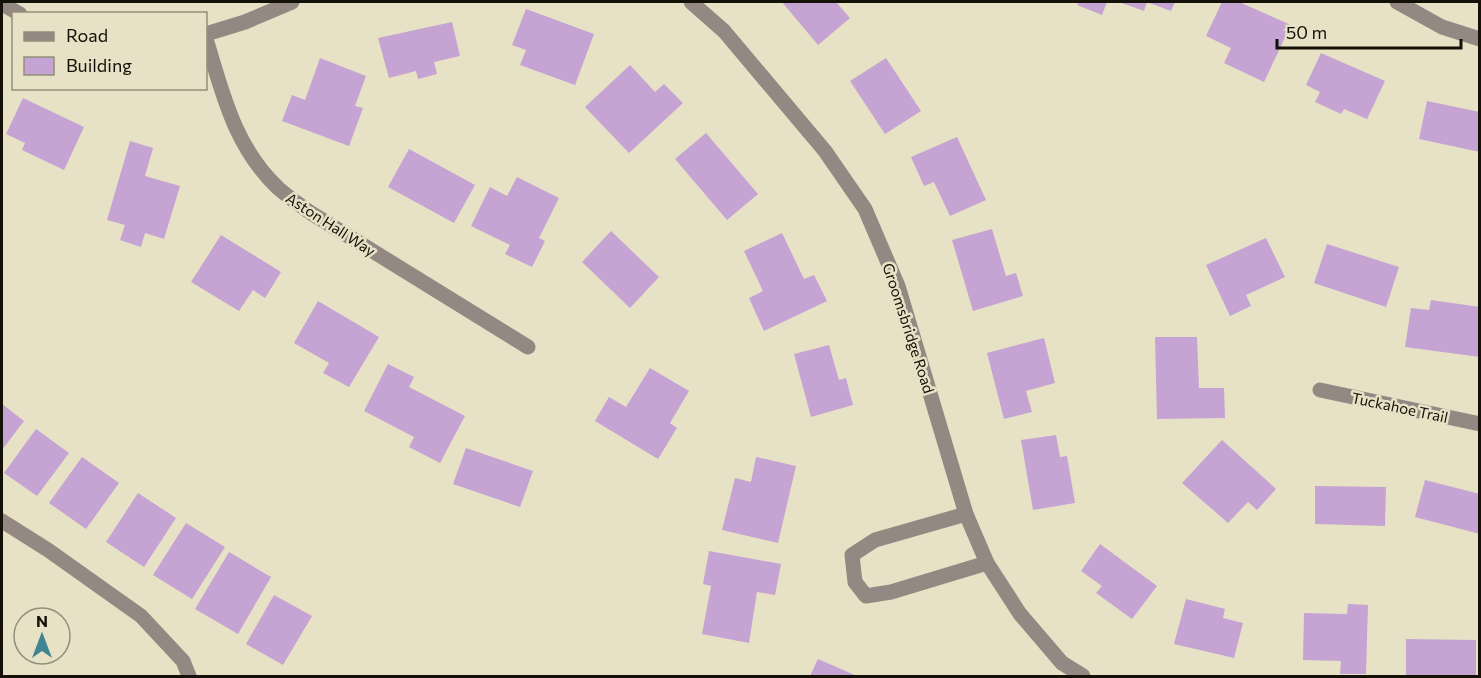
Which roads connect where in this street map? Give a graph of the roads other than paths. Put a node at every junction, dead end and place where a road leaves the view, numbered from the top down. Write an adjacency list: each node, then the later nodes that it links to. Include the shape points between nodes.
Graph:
1 (292, 2): 6 (street)
2 (691, 2): 12 (street, Groomsbridge Road, via 724,31 818,143 865,209 898,286)
3 (1397, 2): 7 (street, via 1442,27)
4 (2, 4): 5 (street)
5 (16, 12)
6 (207, 34)
7 (1479, 39)
8 (207, 42): 9 (street, Aston Hall Way, via 233,126 255,162 278,188 311,213)
9 (528, 347)
10 (1320, 390): 11 (street, Tuckahoe Trail)
11 (1479, 424)
12 (966, 514): 14 (street, Groomsbridge Road); 14 (street, via 875,540 852,555 855,582 866,596)
13 (2, 520): 15 (street, via 141,616 183,660)
14 (987, 563): 16 (street, Groomsbridge Road, via 1020,614 1062,663)
15 (189, 676)
16 (1083, 676)

